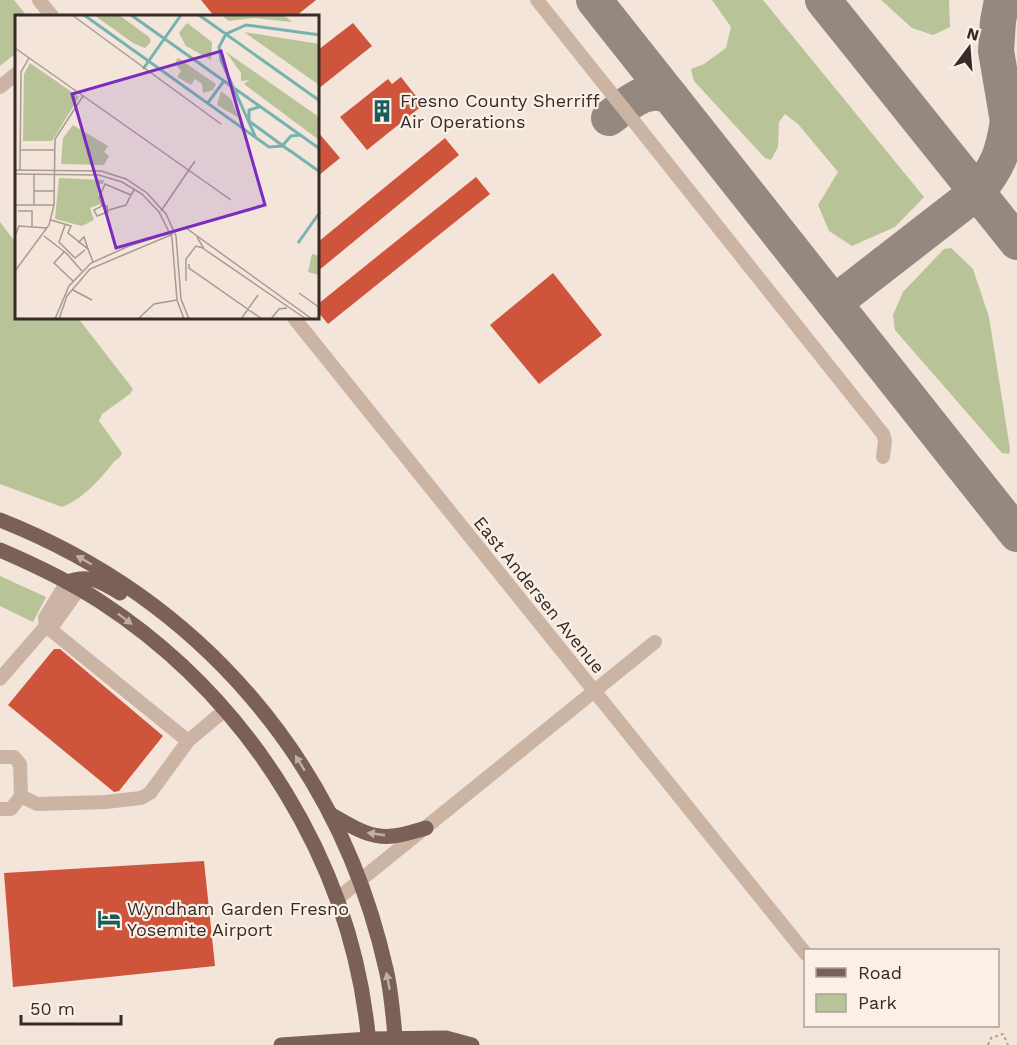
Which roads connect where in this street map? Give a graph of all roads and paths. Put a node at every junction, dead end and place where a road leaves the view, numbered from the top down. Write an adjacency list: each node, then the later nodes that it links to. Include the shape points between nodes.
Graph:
1 (39, 0): 3 (street)
2 (537, 0): 7 (street, via 883,434)
3 (51, 15)
4 (15, 75): 5 (street)
5 (0, 87)
6 (296, 320): 15 (street, East Andersen Avenue)
7 (883, 457)
8 (0, 520): 13 (main road, one-way to 8, via 162,611 114,578 61,547)
9 (0, 550): 10 (main road)
10 (73, 586): 11 (street, via 45,618); 13 (main road, via 78,578 93,579); 16 (main road, one-way to 16, via 158,644)
11 (46, 627): 14 (street); 17 (street)
12 (655, 642): 15 (street)
13 (201, 645): 21 (main road, one-way to 13, via 279,732 243,687)
14 (0, 679)
15 (594, 692): 22 (street, East Andersen Avenue); 25 (street)
16 (225, 710): 17 (street); 24 (main road, via 294,806)
17 (188, 741): 19 (street, via 150,793 141,798 37,804)
18 (0, 757): 19 (street, via 14,757 20,764)
19 (21, 796): 20 (street, via 11,809)
20 (0, 809)
21 (330, 814): 22 (main road, one-way to 21, via 394,836 371,835); 23 (main road)
22 (426, 828): 23 (street, East Andersen Avenue)
23 (359, 881): 24 (street, East Andersen Avenue); 27 (main road, one-way to 23, via 386,969)
24 (337, 899): 26 (main road, via 359,977)
25 (804, 952)
26 (369, 1042): 27 (main road); 28 (main road)
27 (396, 1042): 29 (main road, via 446,1038)
28 (281, 1045)
29 (472, 1045)
30 (988, 1045): 31 (path, via 991,1038 1003,1034)
31 (1008, 1045)

